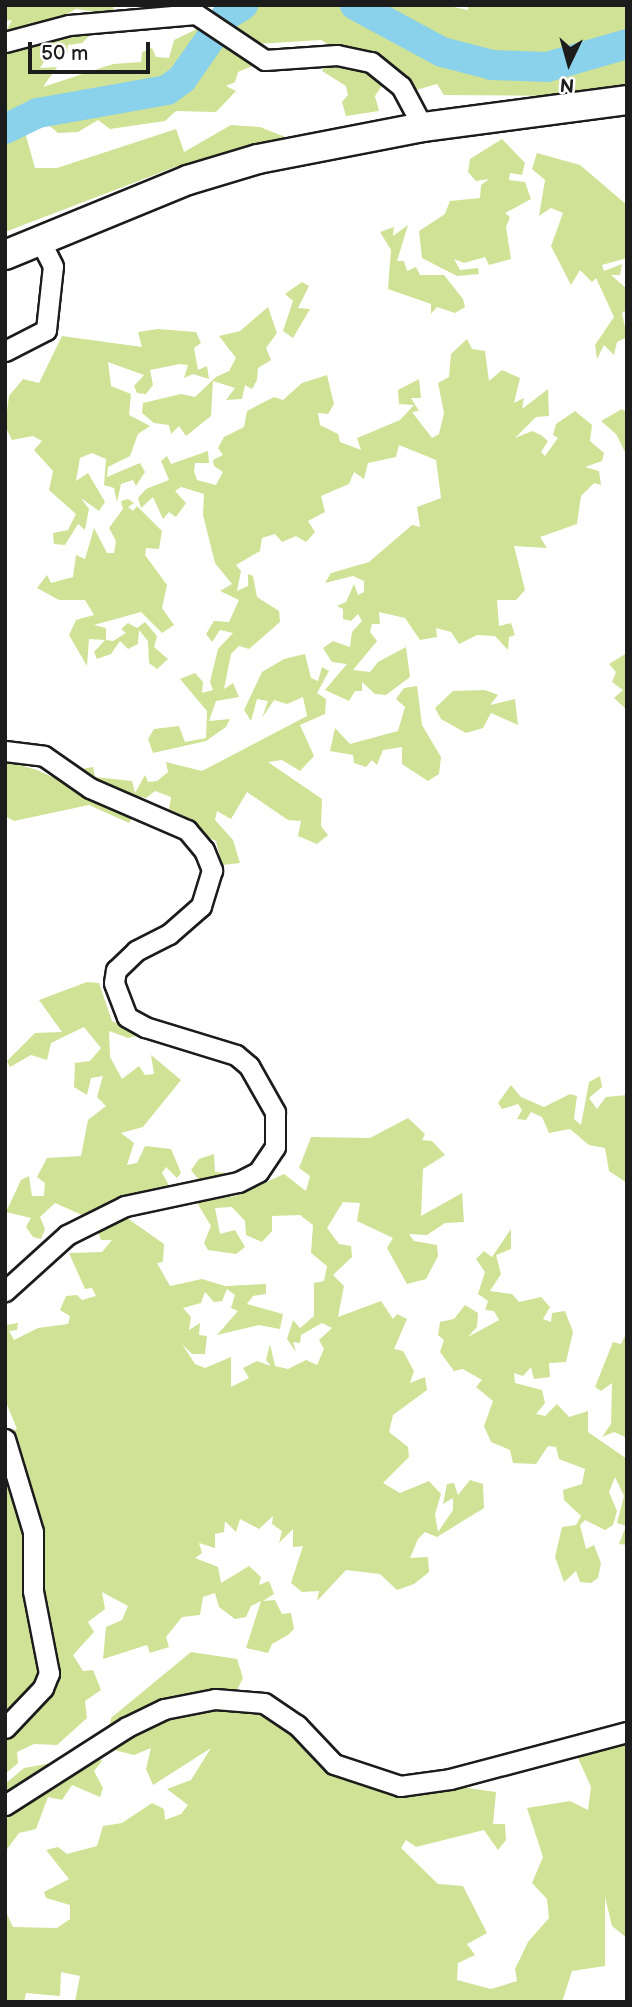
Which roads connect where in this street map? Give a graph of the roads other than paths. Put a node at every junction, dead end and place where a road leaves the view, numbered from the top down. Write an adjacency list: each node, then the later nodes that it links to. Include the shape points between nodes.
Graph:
1 (198, 10): 2 (street, via 69,25); 4 (street, via 236,44 265,60 337,55 371,62 401,86)
2 (5, 43)
3 (627, 100): 4 (main road)
4 (423, 127): 5 (main road, via 258,159 188,180)
5 (40, 240): 6 (main road); 7 (street, via 53,266 46,330)
6 (5, 255)
7 (5, 351)
8 (5, 751): 9 (street, via 44,756 90,788 187,830 204,850 212,870 201,906 169,934 136,951 116,970 114,983 127,1017 145,1027 236,1055 249,1066 275,1112 275,1147 258,1172 238,1182 125,1206 67,1235)
9 (5, 1291)
10 (5, 1439): 11 (street, via 33,1532 33,1591 49,1673 43,1688)
11 (5, 1728)
12 (627, 1732): 13 (street, via 450,1779 400,1786 334,1764 297,1725 264,1703 215,1699 164,1710 127,1727)
13 (5, 1805)

